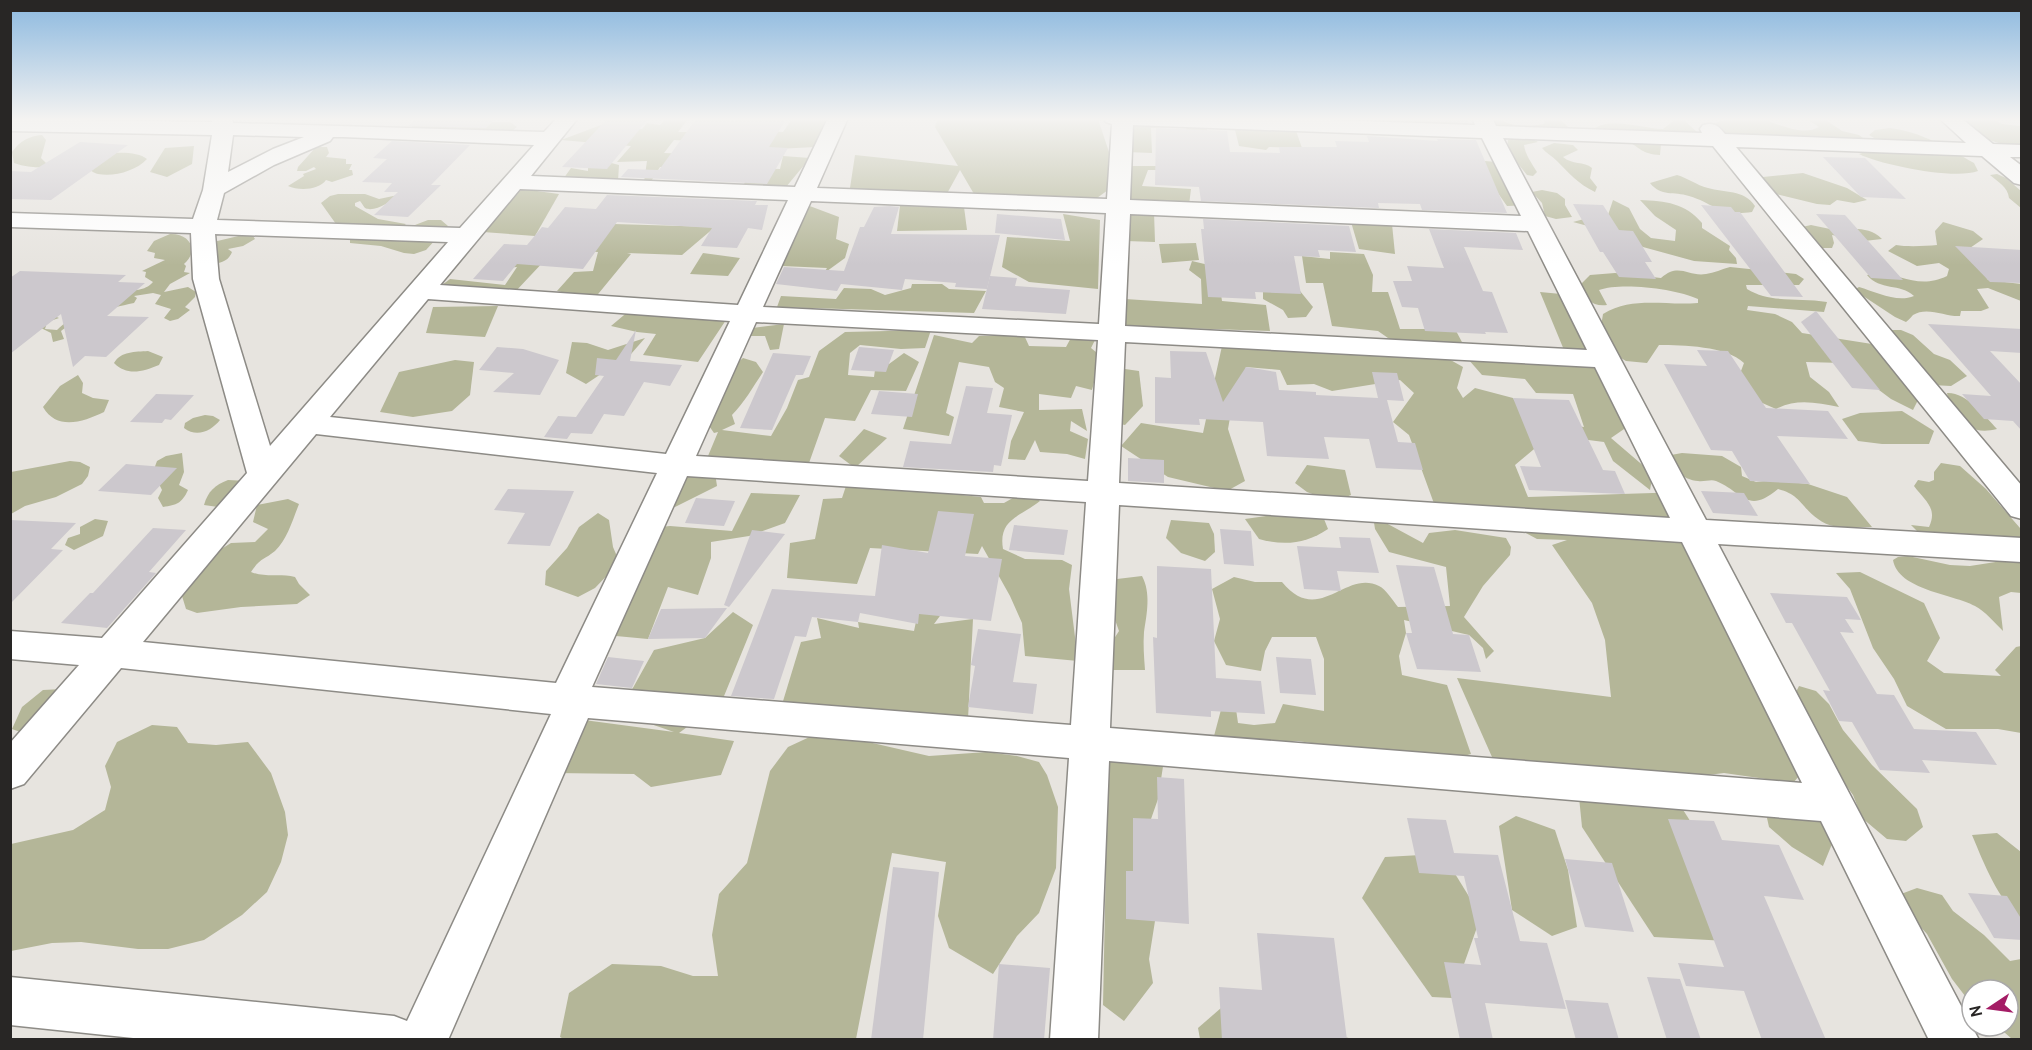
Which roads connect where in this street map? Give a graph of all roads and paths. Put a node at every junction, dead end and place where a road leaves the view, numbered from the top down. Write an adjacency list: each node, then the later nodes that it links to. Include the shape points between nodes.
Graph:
1 (217, 167): 12 (street)
2 (250, 167): 12 (street)
3 (506, 167): 18 (street)
4 (526, 167): 11 (street)
5 (815, 167): 13 (street)
6 (1120, 167): 14 (street)
7 (1507, 167): 16 (street)
8 (1741, 167): 27 (street)
9 (2009, 167): 10 (street)
10 (2022, 178)
11 (514, 182): 13 (street); 18 (street)
12 (214, 190): 17 (street)
13 (803, 194): 14 (street); 20 (street)
14 (1118, 206): 16 (street); 21 (street)
15 (12, 221): 17 (street)
16 (1536, 224): 22 (street)
17 (202, 226): 18 (street); 25 (street, via 206,279)
18 (455, 236): 19 (street)
19 (422, 291): 20 (street); 23 (street)
20 (747, 314): 21 (street); 24 (street)
21 (1111, 333): 22 (street); 26 (street)
22 (1606, 359): 28 (street)
23 (307, 424): 24 (street); 25 (street)
24 (676, 465): 26 (street); 32 (street)
25 (263, 475): 31 (street)
26 (1102, 493): 28 (street); 33 (street)
27 (2022, 508)
28 (1693, 531): 29 (street); 35 (street)
29 (2022, 550)
30 (10, 645): 31 (street)
31 (110, 653): 32 (street); 34 (street)
32 (572, 700): 33 (street); 38 (street)
33 (1089, 743): 35 (street); 39 (street)
34 (10, 772)
35 (1833, 804): 40 (street)
36 (10, 1001): 37 (street)
37 (394, 1040)
38 (423, 1040)
39 (1074, 1040)
40 (1955, 1040)

